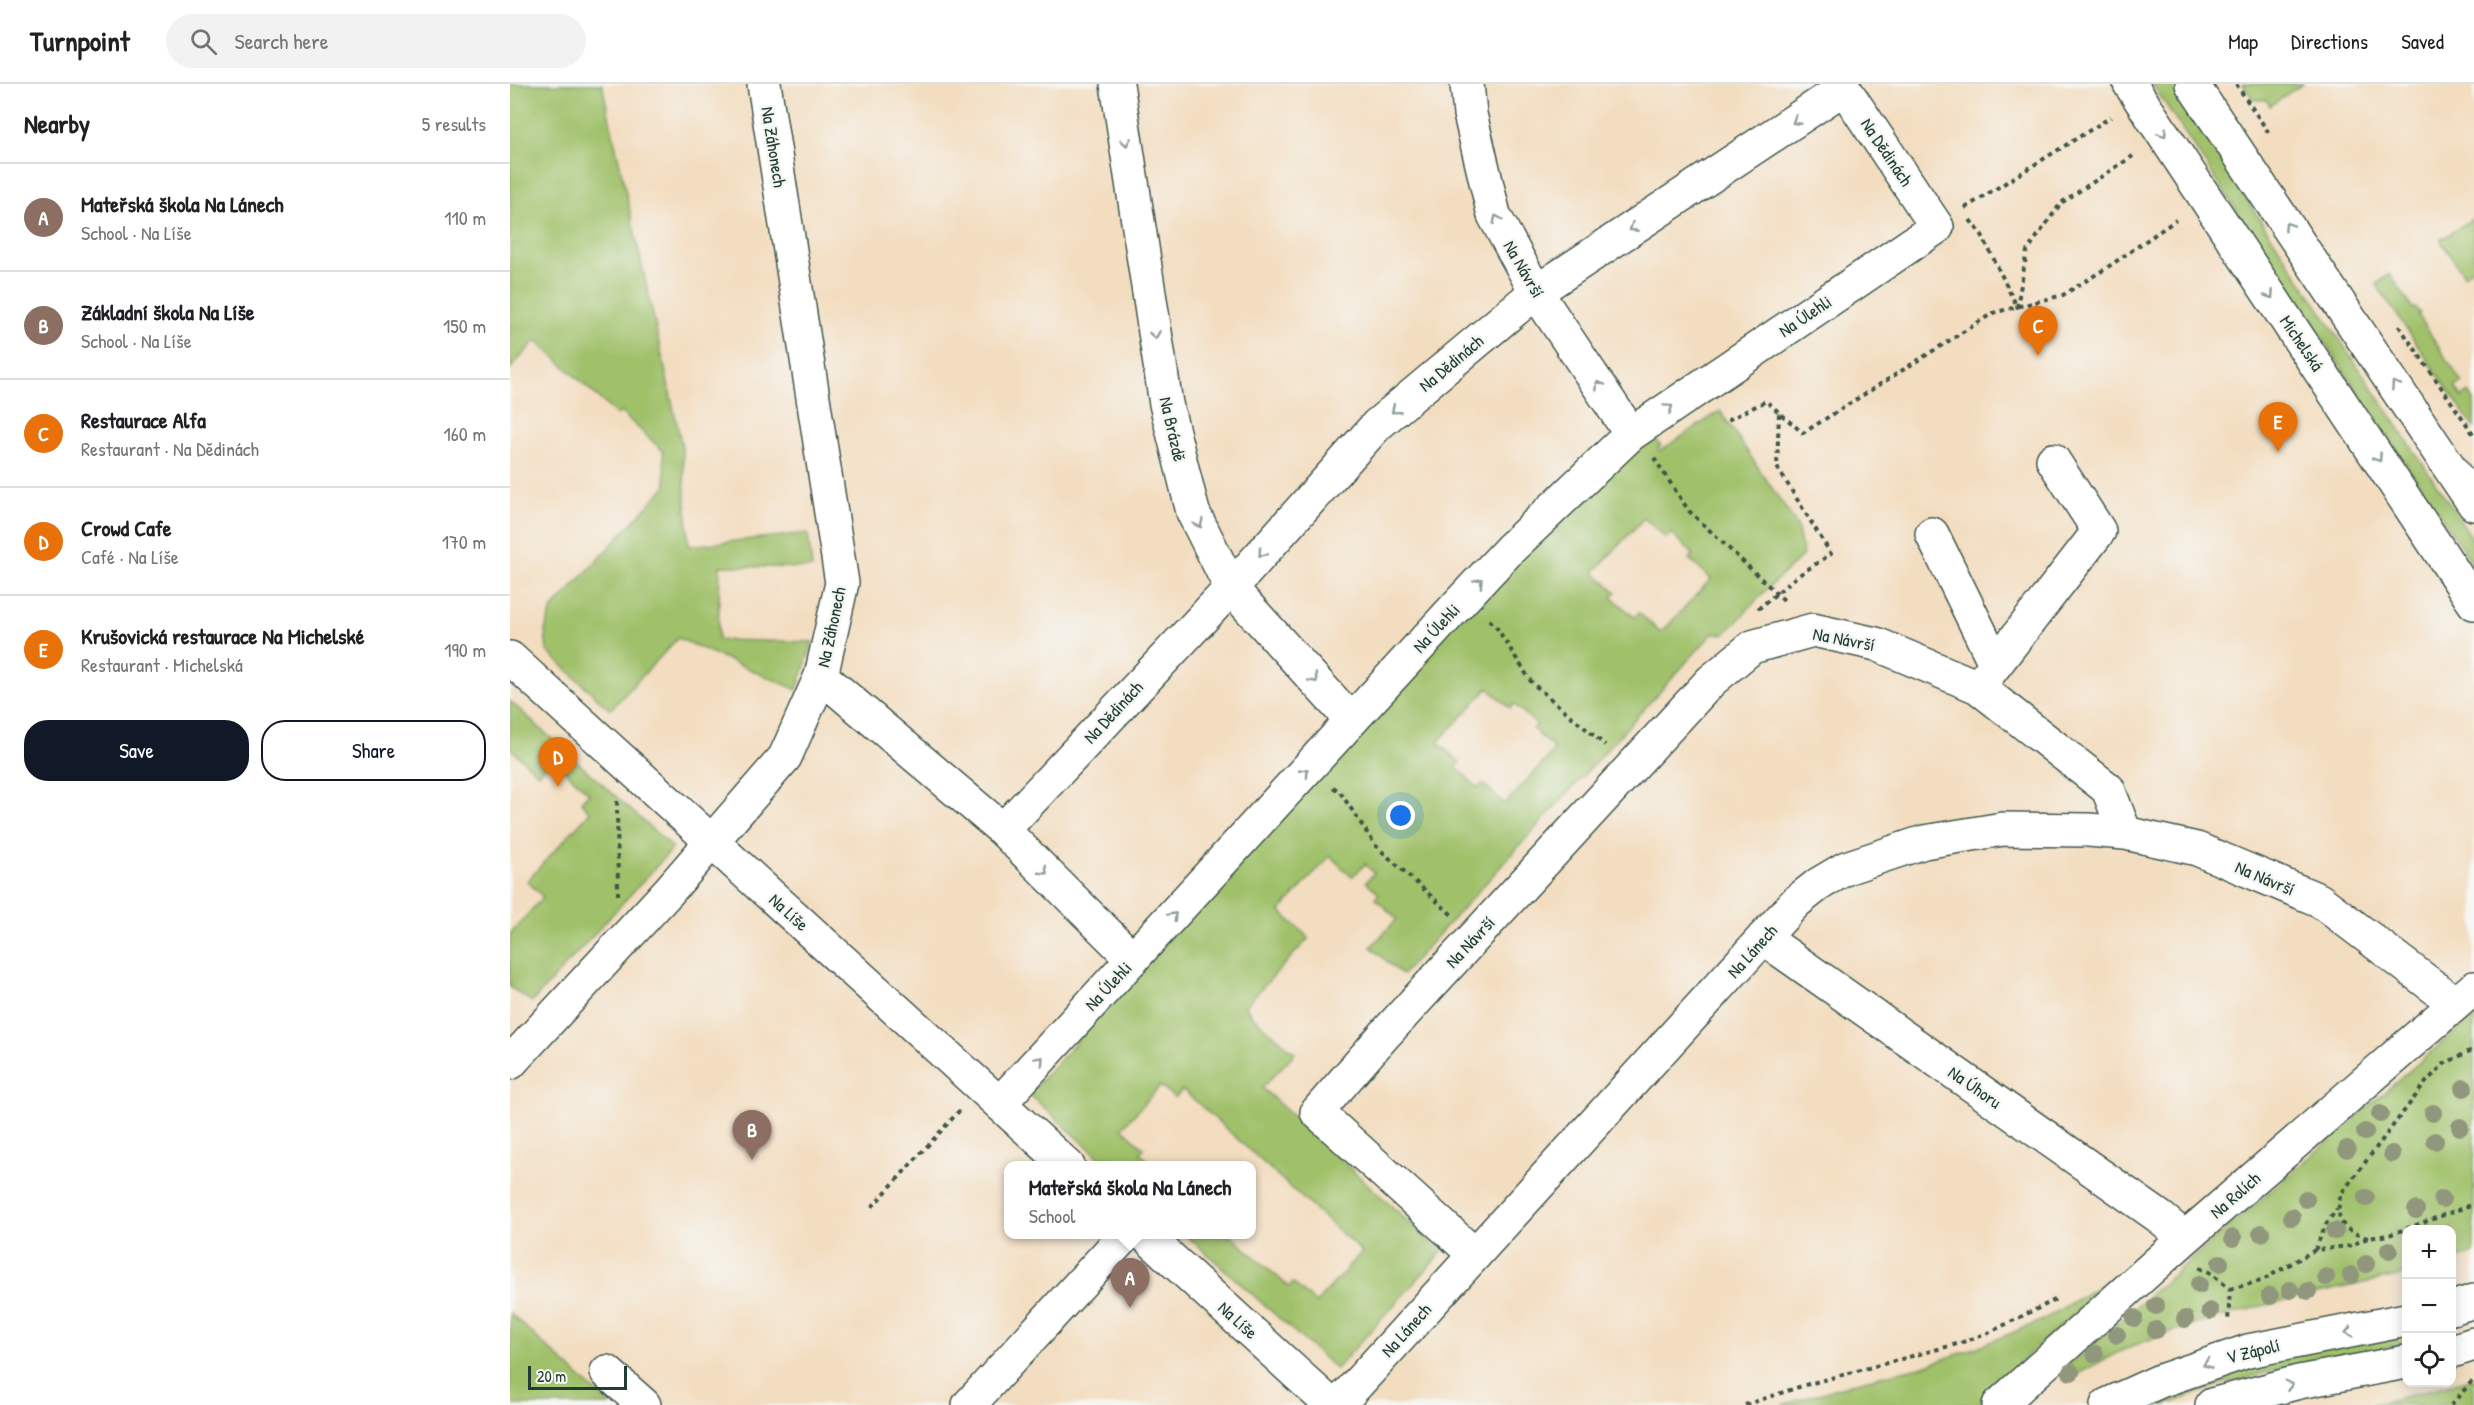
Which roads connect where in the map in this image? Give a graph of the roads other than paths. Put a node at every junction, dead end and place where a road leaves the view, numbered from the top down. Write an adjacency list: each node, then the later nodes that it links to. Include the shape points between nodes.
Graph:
1 (764, 84): 16 (street, Na Záhonech, via 842,583)
2 (1117, 84): 12 (street, Na Brázdě, one-way to 12, via 1166,404 1193,512)
3 (1467, 84): 7 (street, Na Návrší, one-way to 3, via 1494,215 1470,114)
4 (2130, 84): 13 (street, Michelská, one-way to 13)
5 (2192, 84): 10 (street, one-way to 5)
6 (1937, 226): 7 (street, Na Dědinách, one-way to 7, via 1844,88); 8 (street, Na Úlehli, one-way to 6)
7 (1536, 292): 8 (street, Na Návrší, one-way to 7); 12 (street, Na Dědinách, one-way to 12, via 1377,425)
8 (1632, 434): 17 (street, Na Úlehli, one-way to 8, via 1510,549)
9 (2052, 460): 15 (street, via 2099,531)
10 (2472, 495)
11 (1932, 534): 15 (street)
12 (1230, 588): 17 (street, Na Brázdě, one-way to 17); 18 (street, Na Dědinách)
13 (2474, 603)
14 (510, 658): 20 (street, Na Líše)
15 (1987, 675): 19 (street, Na Návrší, via 2108,789); 30 (street, Na Návrší, via 1813,630 1752,646 1710,681 1386,1033 1317,1112)
16 (821, 676): 18 (street); 20 (street, Na Záhonech, via 785,757)
17 (1351, 720): 22 (street, Na Úlehli, one-way to 17)
18 (1003, 830): 22 (street, one-way to 22)
19 (2125, 833): 21 (street, Na Lánech, via 2003,829 1924,842 1846,868 1819,884); 23 (street, Na Návrší, via 2197,849 2319,900)
20 (712, 841): 24 (street, Na Záhonech); 25 (street, Na Líše)
21 (1763, 938): 29 (street, Na Úhoru, via 2151,1211); 30 (street, Na Lánech)
22 (1133, 959): 25 (street, Na Úlehli, one-way to 22)
23 (2464, 995): 29 (street, Na Rolích)
24 (510, 1062)
25 (1000, 1103): 26 (street, Na Líše)
26 (1063, 1161)
27 (1121, 1239): 39 (street)
28 (1149, 1239): 40 (street, Na Líše)
29 (2177, 1245): 42 (street, Na Rolích)
30 (1475, 1255): 41 (street, Na Lánech)
31 (2474, 1301): 32 (street)
32 (2456, 1306)
33 (2402, 1321): 43 (street, V Zápolí, one-way to 43, via 2248,1351)
34 (2474, 1344): 35 (street)
35 (2456, 1349)
36 (2402, 1363): 44 (street, one-way to 36, via 2299,1382)
37 (607, 1372): 38 (street)
38 (644, 1405)
39 (969, 1405)
40 (1331, 1405)
41 (1338, 1405)
42 (1999, 1405)
43 (2107, 1405)
44 (2212, 1405)

